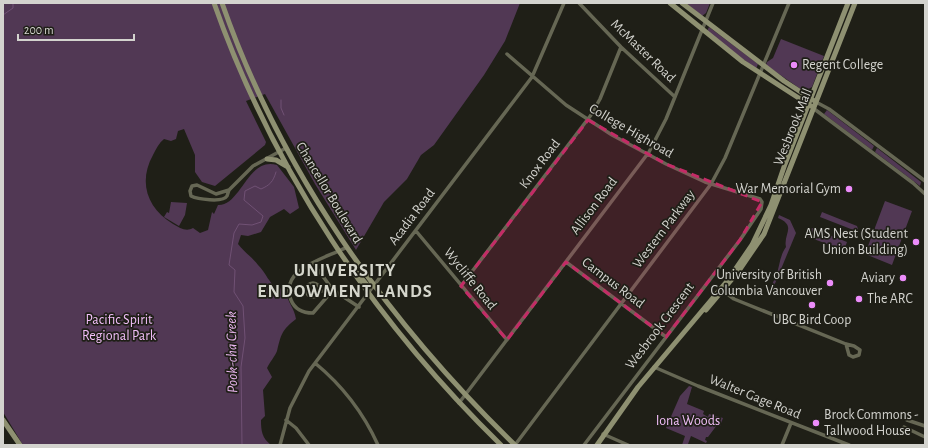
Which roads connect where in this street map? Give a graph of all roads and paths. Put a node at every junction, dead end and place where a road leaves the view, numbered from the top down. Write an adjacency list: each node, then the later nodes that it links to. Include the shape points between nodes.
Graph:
1 (214, 3): 23 (main road, Chancellor Boulevard, via 241,72)
2 (222, 3): 22 (main road, Chancellor Boulevard, via 254,82)
3 (564, 3): 17 (street, Acadia Road)
4 (579, 3): 13 (street, McMaster Road)
5 (670, 3): 12 (main road)
6 (682, 3): 11 (main road)
7 (713, 3): 11 (street, Allison Road)
8 (789, 3): 15 (street, Western Parkway)
9 (848, 3): 19 (main road, Wesbrook Mall)
10 (855, 3): 19 (main road, Wesbrook Mall)
11 (705, 22): 12 (street, Allison Road); 15 (main road)
12 (702, 30): 16 (main road); 18 (street, Allison Road)
13 (621, 48): 18 (street, McMaster Road); 21 (street, Knox Road, via 600,99)
14 (507, 54): 17 (street, College Highroad)
15 (763, 65): 16 (street, Western Parkway); 19 (main road)
16 (760, 73): 20 (main road); 28 (street, Western Parkway, via 725,158)
17 (532, 77): 21 (street, College Highroad); 34 (street, Acadia Road)
18 (674, 97): 24 (street, Allison Road)
19 (813, 100): 20 (main road, Wesbrook Mall); 27 (street)
20 (811, 106): 31 (street, via 913,182); 43 (main road, Wesbrook Mall, via 764,234 751,255)
21 (588, 120): 24 (street, College Highroad); 41 (street, Knox Road)
22 (286, 148): 23 (street); 35 (main road, Chancellor Boulevard)
23 (280, 152): 25 (street); 26 (main road, Chancellor Boulevard)
24 (648, 155): 28 (street, College Highroad); 37 (street, Allison Road)
25 (267, 159): 26 (main road, via 276,160); 29 (street, via 253,166)
26 (288, 168): 36 (main road, Chancellor Boulevard)
27 (925, 181)
28 (711, 184): 32 (street, College Highroad); 46 (street, Western Parkway)
29 (229, 190): 30 (street); 33 (street, via 224,199)
30 (216, 194): 33 (street); 33 (street, via 197,185 192,186 190,191 191,196 196,199)
31 (925, 194)
32 (760, 199): 48 (street, Wesbrook Crescent, via 762,206 753,221)
33 (216, 200)
34 (416, 231): 40 (street, Acadia Road); 41 (street, Wycliffe Road)
35 (347, 248): 36 (street); 40 (main road, Chancellor Boulevard)
36 (340, 252): 38 (street); 39 (main road, Chancellor Boulevard)
37 (566, 262): 46 (street, Campus Road); 49 (street, Allison Road)
38 (313, 263): 42 (street); 42 (street, via 294,276 289,284 292,302 305,313 313,313)
39 (347, 263): 40 (main road, via 367,284); 45 (main road, Chancellor Boulevard)
40 (374, 286): 45 (street, Acadia Road); 53 (main road, Chancellor Boulevard, via 432,360)
41 (461, 286): 49 (street, Wycliffe Road)
42 (333, 290): 44 (street); 47 (street)
43 (722, 290): 50 (street, via 734,299); 52 (main road, Wesbrook Mall)
44 (319, 291)
45 (368, 294): 47 (street, Acadia Road); 54 (main road, Chancellor Boulevard)
46 (622, 304): 48 (street, Campus Road); 68 (street, Western Parkway)
47 (359, 307): 51 (street, Acadia Road)
48 (666, 337): 69 (street, Wesbrook Crescent)
49 (507, 340): 53 (street, Allison Road)
50 (846, 344)
51 (315, 363): 56 (street, Acadia Road, via 300,388); 66 (street, via 330,375 363,415)
52 (654, 367): 58 (street, Walter Gage Road); 61 (main road, Wesbrook Mall)
53 (465, 396): 54 (street, Allison Road); 68 (main road, Chancellor Boulevard)
54 (459, 403): 67 (main road, Chancellor Boulevard)
55 (3, 420): 63 (main road)
56 (286, 420): 64 (street, Acadia Road); 65 (street)
57 (907, 420): 59 (street)
58 (790, 423): 72 (street); 73 (street, Walter Gage Road)
59 (925, 426)
60 (904, 427): 62 (street)
61 (603, 434): 70 (main road, Wesbrook Mall); 71 (street)
62 (925, 437)
63 (20, 445)
64 (280, 445)
65 (309, 445)
66 (378, 445)
67 (501, 445)
68 (515, 445)
69 (584, 445)
70 (597, 445)
71 (628, 445)
72 (782, 445)
73 (849, 445)

